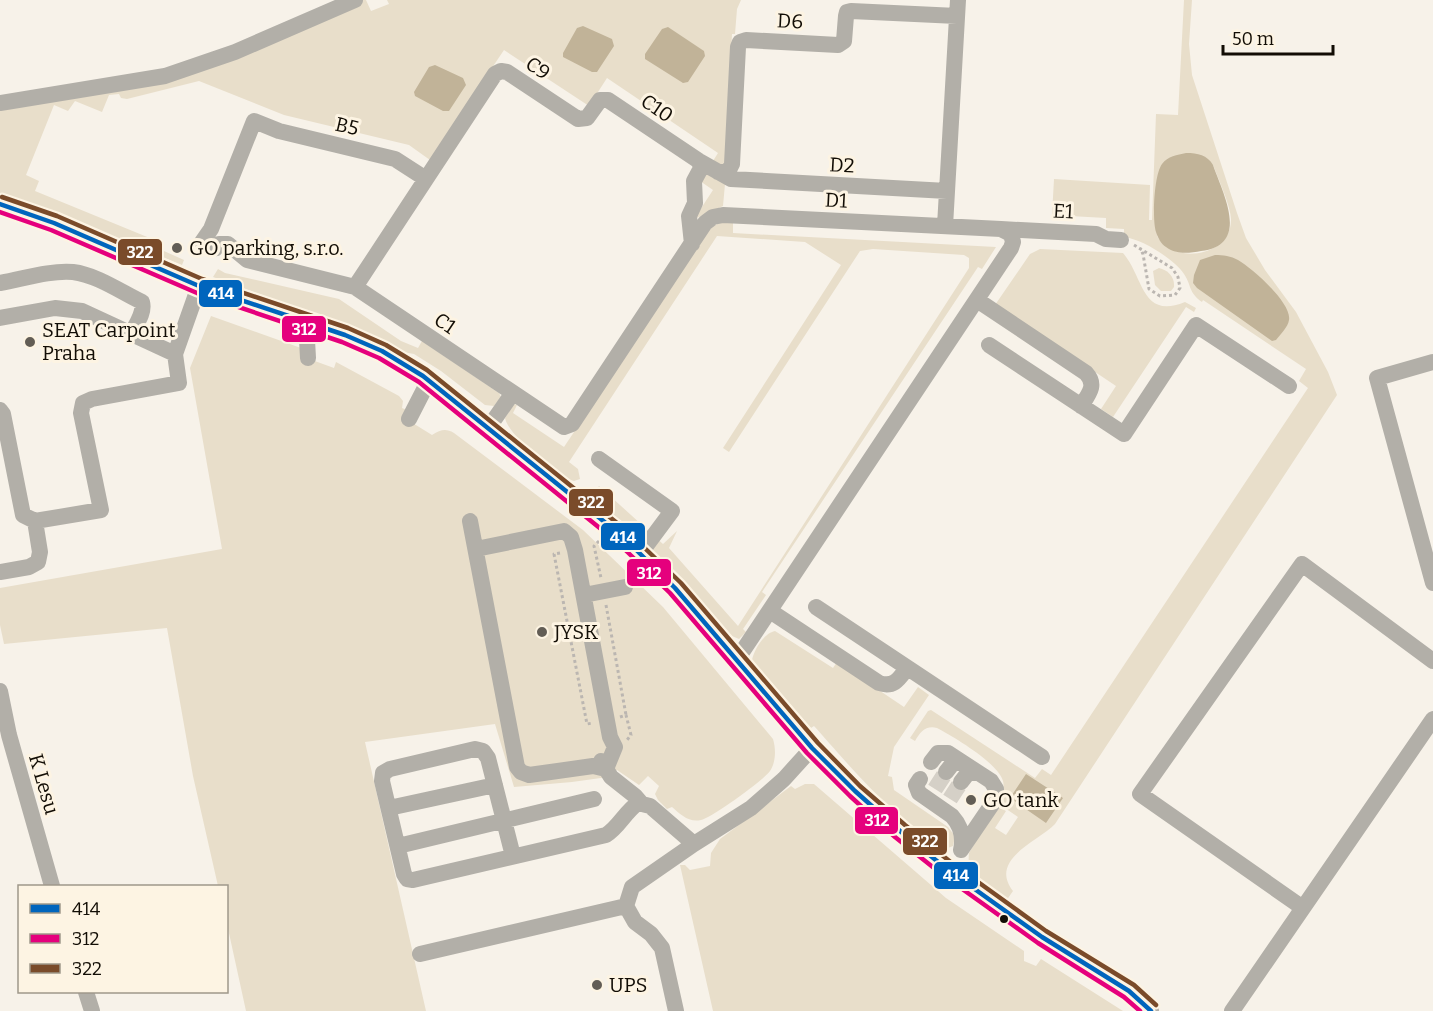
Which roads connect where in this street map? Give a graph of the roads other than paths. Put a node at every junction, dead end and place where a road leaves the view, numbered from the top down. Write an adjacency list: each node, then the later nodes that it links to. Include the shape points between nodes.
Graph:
1 (355, 0): 3 (street, via 173,74)
2 (957, 8): 6 (street, D6, via 847,12 844,41 838,45 740,42 732,164 728,172); 9 (street)
3 (0, 104)
4 (578, 119): 5 (street, C10, via 587,118 600,100 608,100); 7 (street, C9, via 504,72 495,74)
5 (699, 160): 6 (street, C10); 16 (street, via 701,168 694,181 695,203 689,216)
6 (718, 172): 8 (street, C10)
7 (426, 179): 19 (street, C9); 19 (street, B5, via 395,159 279,131 254,121 211,228 209,245 228,244 247,260)
8 (734, 180): 9 (street, D2)
9 (947, 191): 13 (street)
10 (0, 204): 12 (street)
11 (0, 213): 12 (street)
12 (20, 213): 18 (street, via 54,223)
13 (945, 226): 14 (street, E1); 16 (street, D1, via 723,215 705,223)
14 (1005, 231): 15 (street, E1, via 1096,234); 20 (street, via 1012,237 1013,245)
15 (1121, 240)
16 (692, 244): 30 (street, C1, via 570,426 560,426)
17 (0, 283): 23 (street, via 61,272 88,276 141,302 142,313)
18 (199, 286): 22 (street); 25 (street)
19 (355, 287): 30 (street, C1)
20 (977, 300): 31 (street, via 1086,373 1092,388); 45 (street)
21 (0, 318): 23 (street, via 68,308)
22 (306, 322): 26 (street); 28 (street, via 382,351)
23 (131, 334): 25 (street)
24 (988, 345): 31 (street)
25 (174, 354): 36 (street, via 179,383 83,404 81,413 101,510)
26 (308, 358)
27 (1433, 362): 41 (street, via 1377,378)
28 (429, 380): 33 (street); 34 (street)
29 (1289, 386): 31 (street, via 1196,325 1124,434)
30 (512, 394): 34 (street)
31 (1081, 406)
32 (0, 410): 36 (street, via 22,515)
33 (409, 418)
34 (489, 427): 39 (street)
35 (599, 459): 39 (street, via 672,511)
36 (35, 521): 40 (street, via 38,562)
37 (470, 521): 38 (street)
38 (476, 549): 43 (street, via 564,531 571,537); 55 (street, via 518,767 529,775 593,766)
39 (640, 554): 46 (street, via 675,588)
40 (0, 572)
41 (1433, 583)
42 (625, 587): 43 (street)
43 (584, 596): 55 (street, via 615,747)
44 (816, 607): 48 (street)
45 (770, 610): 46 (street); 48 (street, via 879,683 894,684)
46 (736, 661): 51 (street)
47 (1433, 661): 72 (street, via 1302,564 1140,794)
48 (907, 668): 52 (street)
49 (0, 691): 70 (street, K Lesu)
50 (1433, 719): 72 (street)
51 (812, 748): 65 (street, via 751,808); 69 (street, via 855,791)
52 (1042, 757)
53 (931, 762): 54 (street, via 942,752)
54 (963, 763): 56 (street, via 952,763); 57 (street)
55 (606, 769): 62 (street)
56 (946, 772)
57 (978, 773): 59 (street, via 968,773); 67 (street, via 996,789 995,800)
58 (920, 779): 67 (street, via 917,789 942,801 956,821 963,835)
59 (961, 782)
60 (495, 785): 63 (street); 63 (street, via 488,758 475,749 383,773); 64 (street)
61 (594, 800): 64 (street)
62 (641, 803): 65 (street, via 650,806); 68 (street, via 633,806 615,830 606,835)
63 (389, 808): 66 (street)
64 (503, 821): 66 (street); 68 (street)
65 (694, 844): 71 (street, via 632,887)
66 (398, 846): 68 (street, via 404,874 413,880)
67 (961, 850): 69 (street)
68 (513, 856)
69 (948, 870): 77 (street, via 1042,937 1129,991)
70 (52, 885)
71 (626, 906): 73 (street); 76 (street, via 635,922 662,948)
72 (1303, 908): 78 (street)
73 (420, 954)
74 (86, 993): 75 (street)
75 (92, 1011)
76 (676, 1011)
77 (1151, 1011)
78 (1232, 1011)

